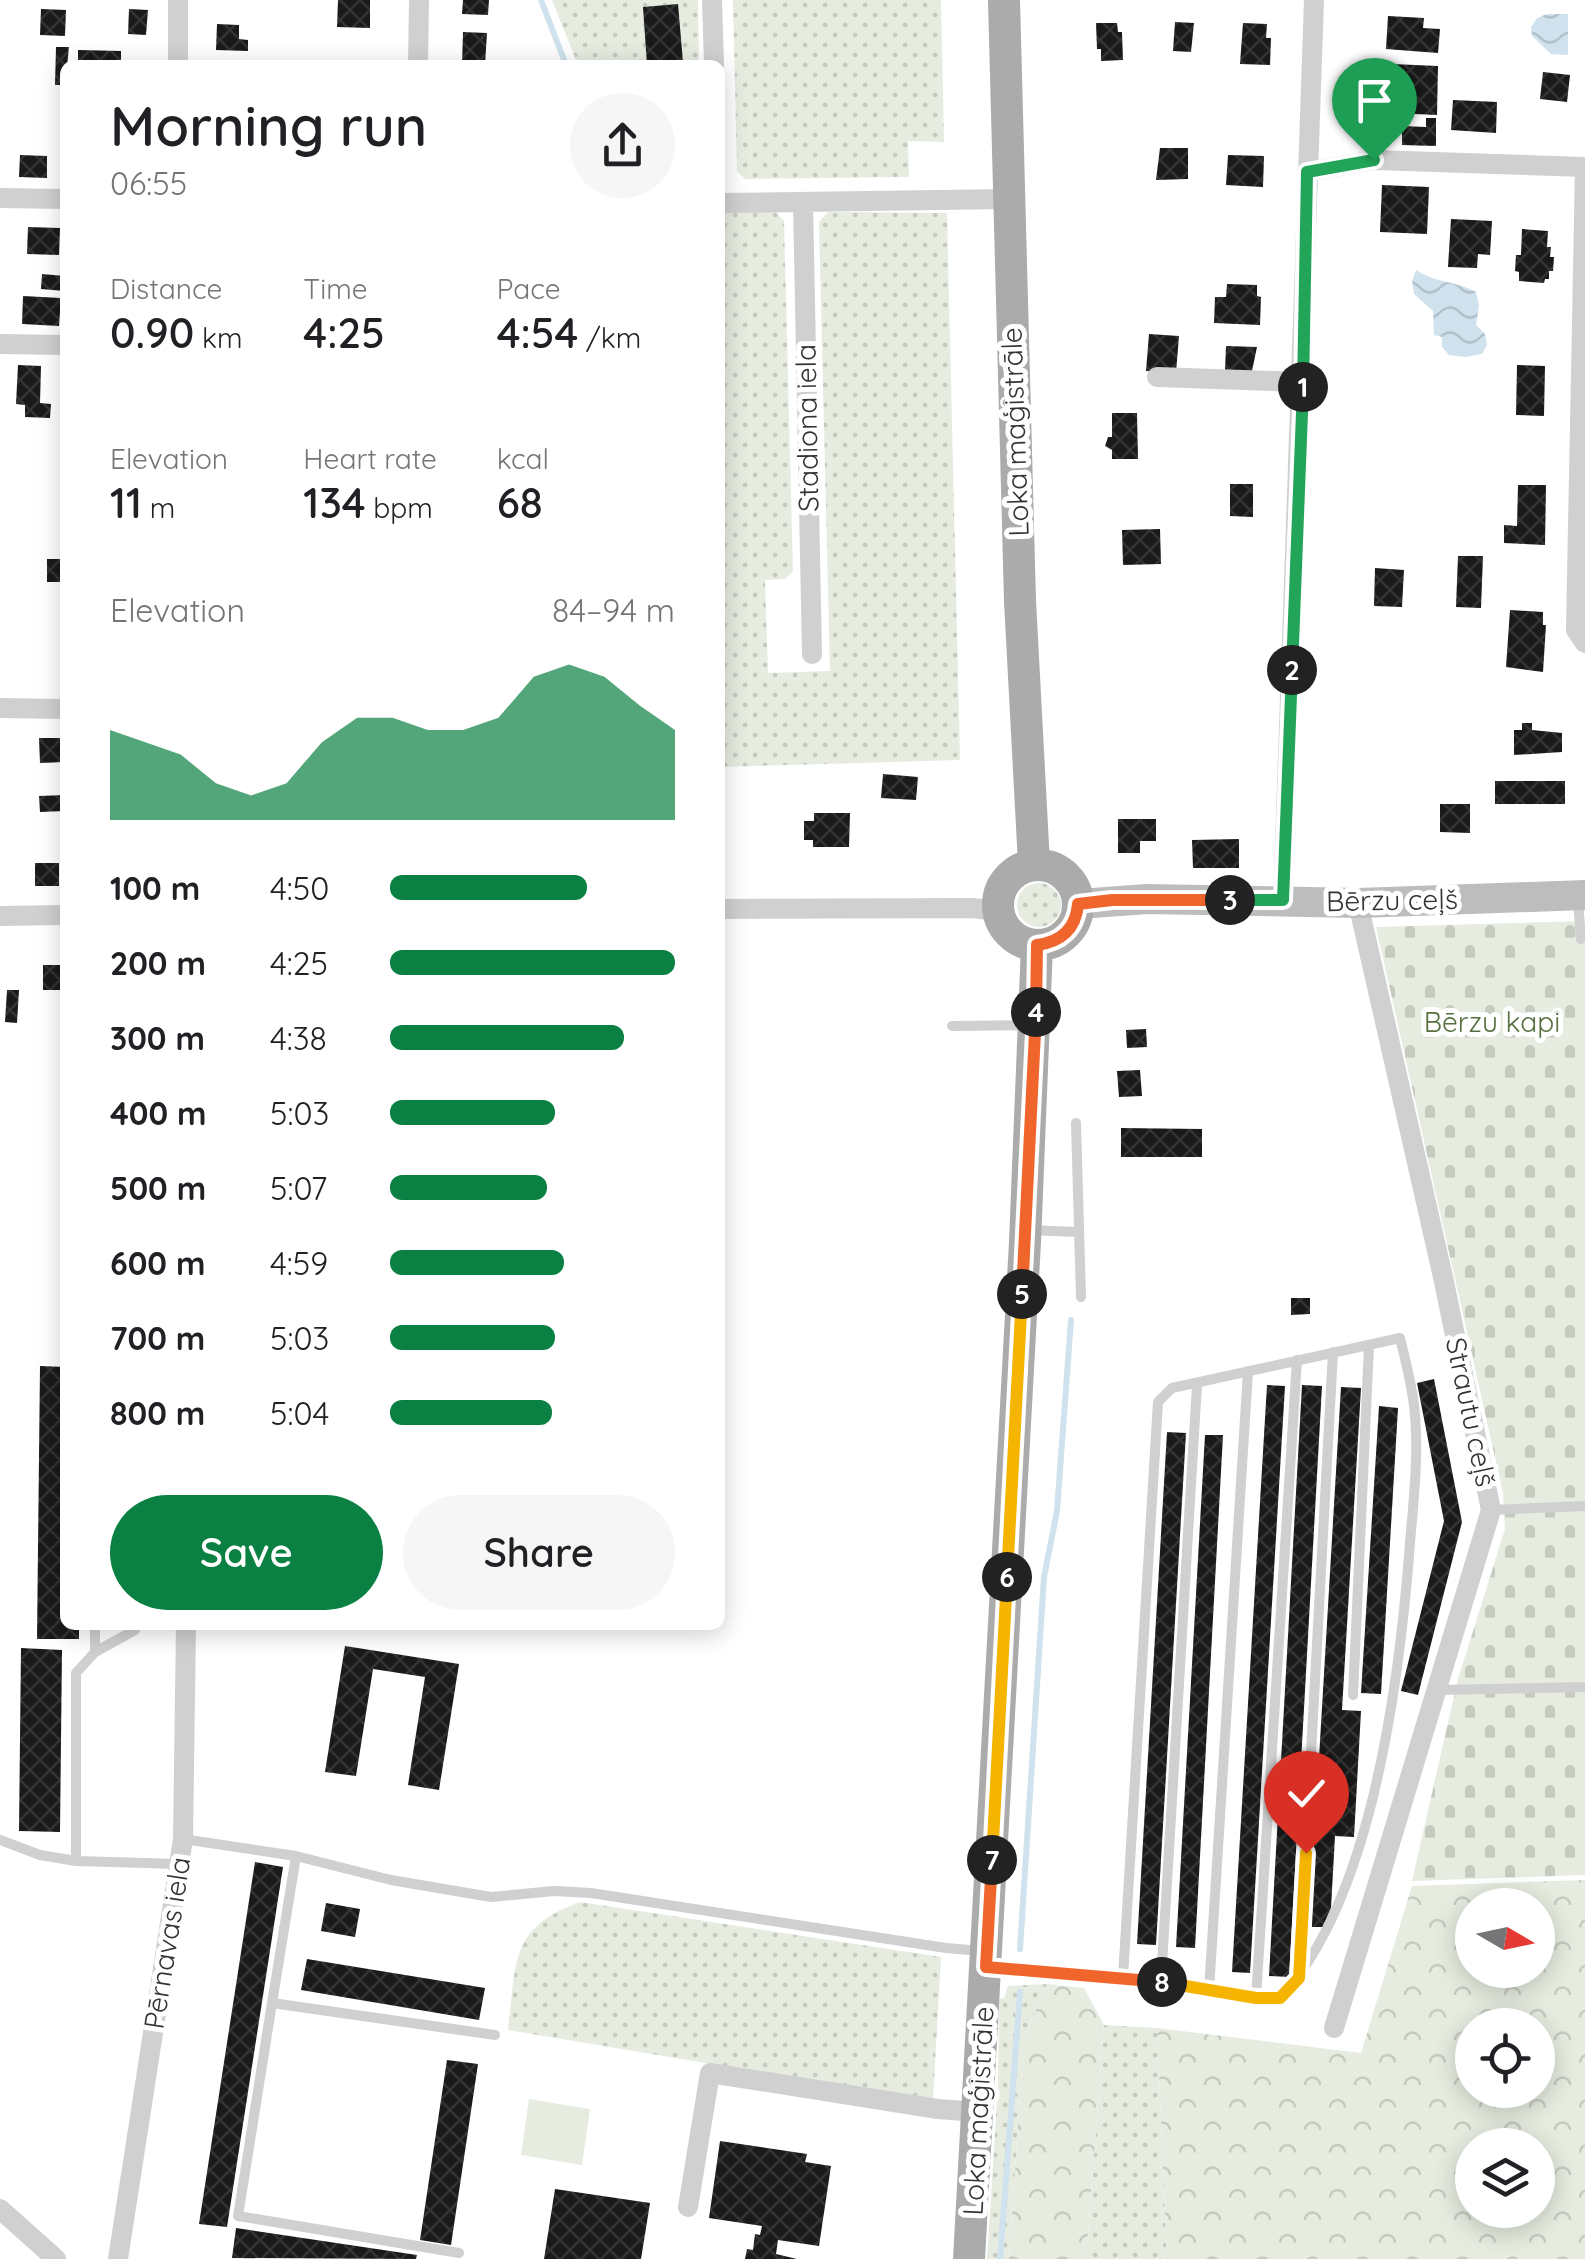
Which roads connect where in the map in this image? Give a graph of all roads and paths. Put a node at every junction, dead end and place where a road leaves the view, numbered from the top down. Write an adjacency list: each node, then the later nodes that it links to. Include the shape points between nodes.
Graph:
1 (178, 0): 6 (street)
2 (418, 0): 7 (street)
3 (712, 0): 8 (street)
4 (1004, 0): 13 (main road, Loka maģistrāle)
5 (1314, 0): 10 (street)
6 (178, 60)
7 (418, 60)
8 (714, 60)
9 (1585, 168): 10 (street, via 1374,160); 20 (street, via 1576,630)
10 (1307, 172): 19 (street)
11 (0, 198): 12 (street)
12 (60, 199)
13 (1009, 199): 14 (street); 24 (main road, Loka maģistrāle)
14 (803, 202): 15 (street); 21 (street, Stadiona iela)
15 (725, 203)
16 (0, 344): 17 (street)
17 (60, 345)
18 (1157, 377): 19 (street)
19 (1303, 382): 26 (street)
20 (1585, 643)
21 (812, 654)
22 (0, 708): 23 (street)
23 (60, 710)
24 (1034, 864): 28 (main road, via 1070,879); 30 (main road, via 1010,875)
25 (1581, 895): 27 (street, Bērzu ceļš); 33 (lane)
26 (1283, 900): 27 (street, Bērzu ceļš); 28 (street, Bērzu ceļš)
27 (1358, 903): 47 (street, Strautu ceļš)
28 (1078, 904): 34 (main road, via 1077,918 1062,938)
29 (725, 909): 30 (street)
30 (985, 909): 34 (main road, via 1012,936)
31 (60, 915): 32 (street)
32 (0, 916)
33 (1582, 938)
34 (1037, 945): 35 (main road, Loka maģistrāle)
35 (1035, 1025): 36 (lane); 38 (main road, Loka maģistrāle)
36 (952, 1026)
37 (1076, 1123): 39 (lane)
38 (1025, 1230): 39 (lane); 60 (main road, Loka maģistrāle)
39 (1078, 1232): 40 (lane)
40 (1080, 1297)
41 (1370, 1346): 42 (lane); 54 (lane); 62 (lane, via 1400,1338 1414,1400 1402,1642 1365,1833)
42 (1333, 1352): 43 (lane); 62 (lane)
43 (1297, 1360): 44 (lane); 65 (lane)
44 (1248, 1371): 45 (lane); 64 (lane)
45 (1197, 1384): 61 (lane, via 1172,1388 1158,1402); 63 (lane)
46 (1585, 1506): 47 (lane)
47 (1491, 1510): 53 (street, Strautu ceļš)
48 (95, 1630): 51 (lane)
49 (135, 1630): 51 (lane)
50 (186, 1630): 55 (street, Pērnavas iela)
51 (95, 1652): 58 (lane, via 76,1673)
52 (1585, 1687): 53 (lane)
53 (1436, 1690): 67 (street, Strautu ceļš)
54 (1353, 1695)
55 (183, 1839): 57 (lane); 59 (street, Pērnavas iela)
56 (0, 1840): 58 (lane)
57 (296, 1856): 60 (lane, via 491,1897 591,1893); 66 (lane)
58 (76, 1861): 59 (lane)
59 (180, 1864): 74 (street, Pērnavas iela)
60 (986, 1959): 61 (lane); 69 (main road, Loka maģistrāle)
61 (1123, 1977): 63 (lane)
62 (1299, 1978): 65 (lane, via 1280,1998)
63 (1161, 1982): 64 (lane)
64 (1210, 1992): 65 (lane)
65 (1256, 1998)
66 (272, 2004): 68 (lane); 72 (lane, via 238,2216)
67 (1334, 2028)
68 (495, 2036)
69 (978, 2112): 70 (street, via 710,2074); 75 (main road, Loka maģistrāle)
70 (688, 2207)
71 (0, 2209): 73 (street)
72 (459, 2252)
73 (56, 2259)
74 (118, 2259)
75 (969, 2259)

